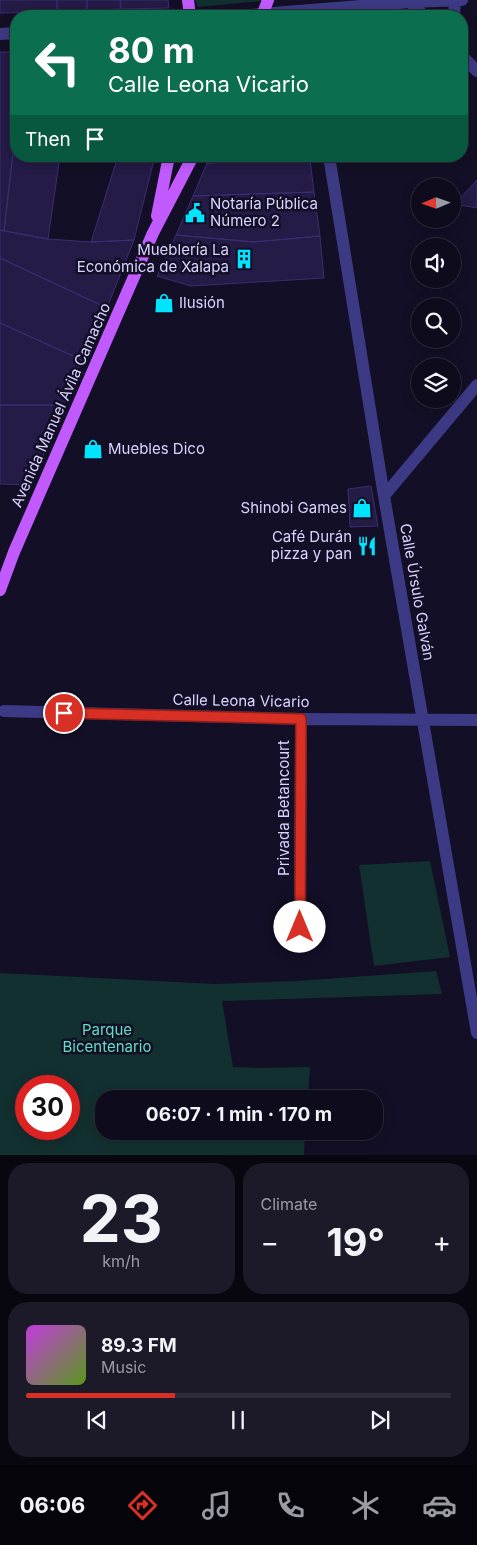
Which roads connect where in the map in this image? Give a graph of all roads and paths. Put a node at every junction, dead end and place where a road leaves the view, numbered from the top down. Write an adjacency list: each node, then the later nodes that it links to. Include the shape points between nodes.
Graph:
1 (458, 0): 2 (street)
2 (410, 2): 3 (street); 4 (street)
3 (340, 10)
4 (418, 10)
5 (468, 62): 6 (street)
6 (477, 71)
7 (168, 162): 10 (main road, Avenida Manuel Ávila Camacho)
8 (190, 162): 10 (main road, Avenida Manuel Ávila Camacho)
9 (330, 162): 12 (street, Calle Úrsulo Galván)
10 (153, 234): 13 (main road, Avenida Manuel Ávila Camacho)
11 (477, 385): 12 (street)
12 (384, 496): 16 (street, Calle Úrsulo Galván)
13 (0, 590)
14 (4, 711): 15 (street, Calle Leona Vicario)
15 (301, 719): 16 (street, Calle Leona Vicario); 18 (street, Privada Betancourt)
16 (422, 719): 17 (street, Calle Leona Vicario); 19 (street, Calle Úrsulo Galván)
17 (477, 720)
18 (300, 927)
19 (473, 976): 20 (street, Calle Úrsulo Galván)
20 (477, 1033)

